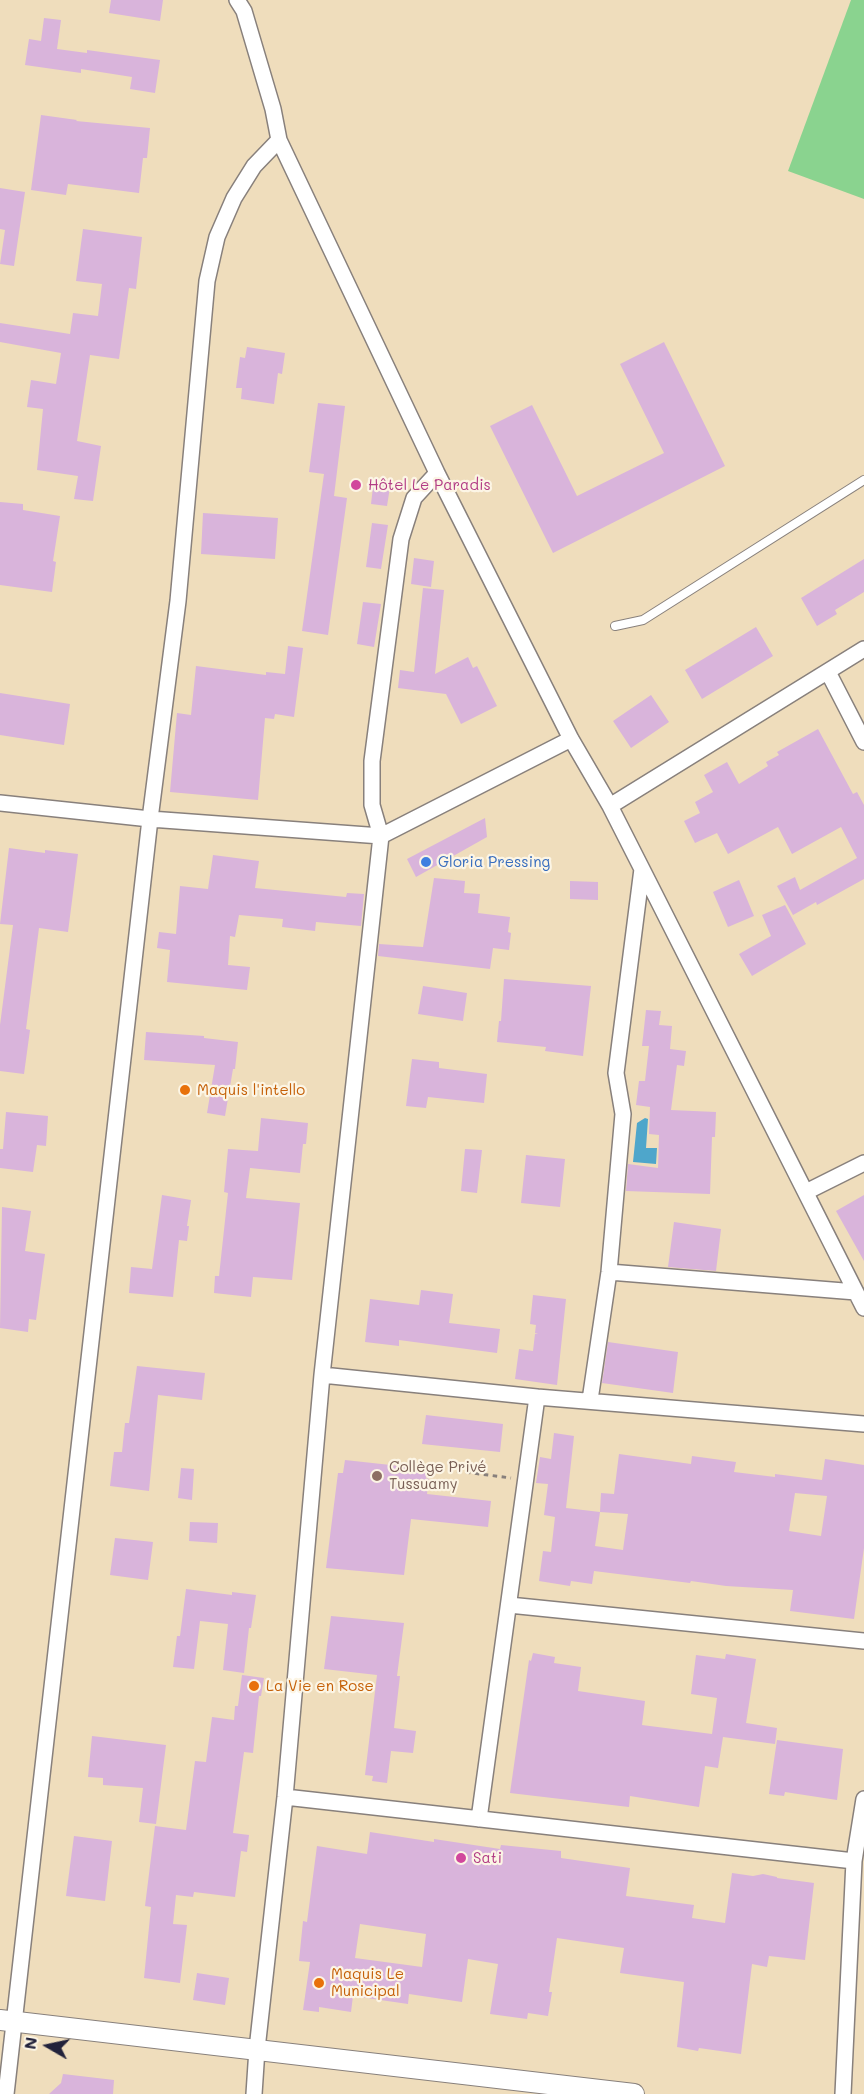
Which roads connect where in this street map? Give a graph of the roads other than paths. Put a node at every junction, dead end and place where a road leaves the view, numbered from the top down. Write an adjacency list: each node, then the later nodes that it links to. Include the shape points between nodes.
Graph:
1 (237, 0): 2 (street, via 244,11)
2 (279, 140): 3 (street); 12 (street, via 254,166 234,198 217,237 207,281 178,601)
3 (437, 473): 8 (street); 13 (street, via 414,498 401,539 372,761 372,806)
4 (864, 480): 5 (lane, via 643,620)
5 (615, 626)
6 (864, 649): 7 (street)
7 (828, 672): 9 (street); 11 (street)
8 (571, 739): 11 (street); 13 (street)
9 (864, 742)
10 (0, 802): 12 (street)
11 (609, 806): 14 (street)
12 (150, 819): 13 (street); 30 (street)
13 (381, 836): 20 (street)
14 (642, 869): 16 (street); 17 (street, via 616,1073 623,1114)
15 (864, 1163): 16 (street)
16 (806, 1192): 18 (street)
17 (609, 1272): 18 (street); 22 (street)
18 (856, 1293): 19 (street)
19 (864, 1308)
20 (322, 1375): 21 (street); 26 (street)
21 (537, 1397): 22 (street); 24 (street)
22 (590, 1400): 23 (street)
23 (864, 1424)
24 (509, 1605): 25 (street); 28 (street)
25 (864, 1641)
26 (285, 1797): 28 (street); 31 (street)
27 (864, 1799): 29 (street)
28 (479, 1819): 29 (street)
29 (854, 1861): 36 (street)
30 (6, 2020): 31 (street); 33 (street)
31 (257, 2049): 32 (street); 34 (street)
32 (509, 2087): 35 (street)
33 (6, 2094)
34 (254, 2094)
35 (634, 2094)
36 (843, 2094)

